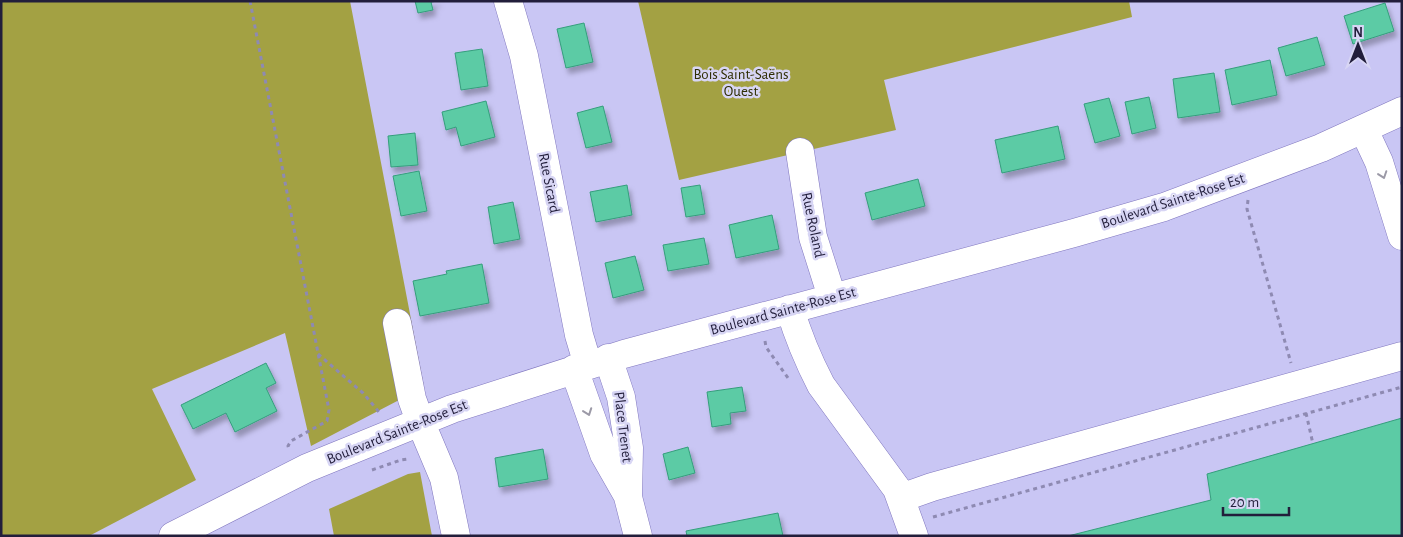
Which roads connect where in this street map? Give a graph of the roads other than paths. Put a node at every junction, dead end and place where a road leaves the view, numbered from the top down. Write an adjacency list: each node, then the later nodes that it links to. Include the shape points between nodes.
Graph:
1 (508, 1): 10 (street, Rue Sicard, via 524,56 579,335)
2 (1402, 111): 3 (street, Boulevard Sainte-Rose Est)
3 (1364, 130): 5 (street, one-way to 5, via 1379,162); 6 (street, Boulevard Sainte-Rose Est, via 1155,210)
4 (800, 152): 6 (street, Rue Roland, via 813,237)
5 (1402, 236)
6 (832, 297): 7 (street, Boulevard Sainte-Rose Est)
7 (790, 309): 10 (street, Boulevard Sainte-Rose Est); 13 (street, via 804,351 821,385)
8 (397, 323): 11 (street, via 412,399)
9 (1402, 356): 13 (street)
10 (590, 364): 11 (street, Boulevard Sainte-Rose Est); 12 (street, Place Trenet, one-way to 12, via 604,454); 12 (street, Place Trenet, via 621,397 629,448)
11 (420, 421): 15 (street, Boulevard Sainte-Rose Est, via 299,472); 16 (street, via 444,478)
12 (628, 497): 17 (street, Place Trenet)
13 (901, 498): 14 (street)
14 (920, 527)
15 (173, 536)
16 (456, 536)
17 (638, 536)

